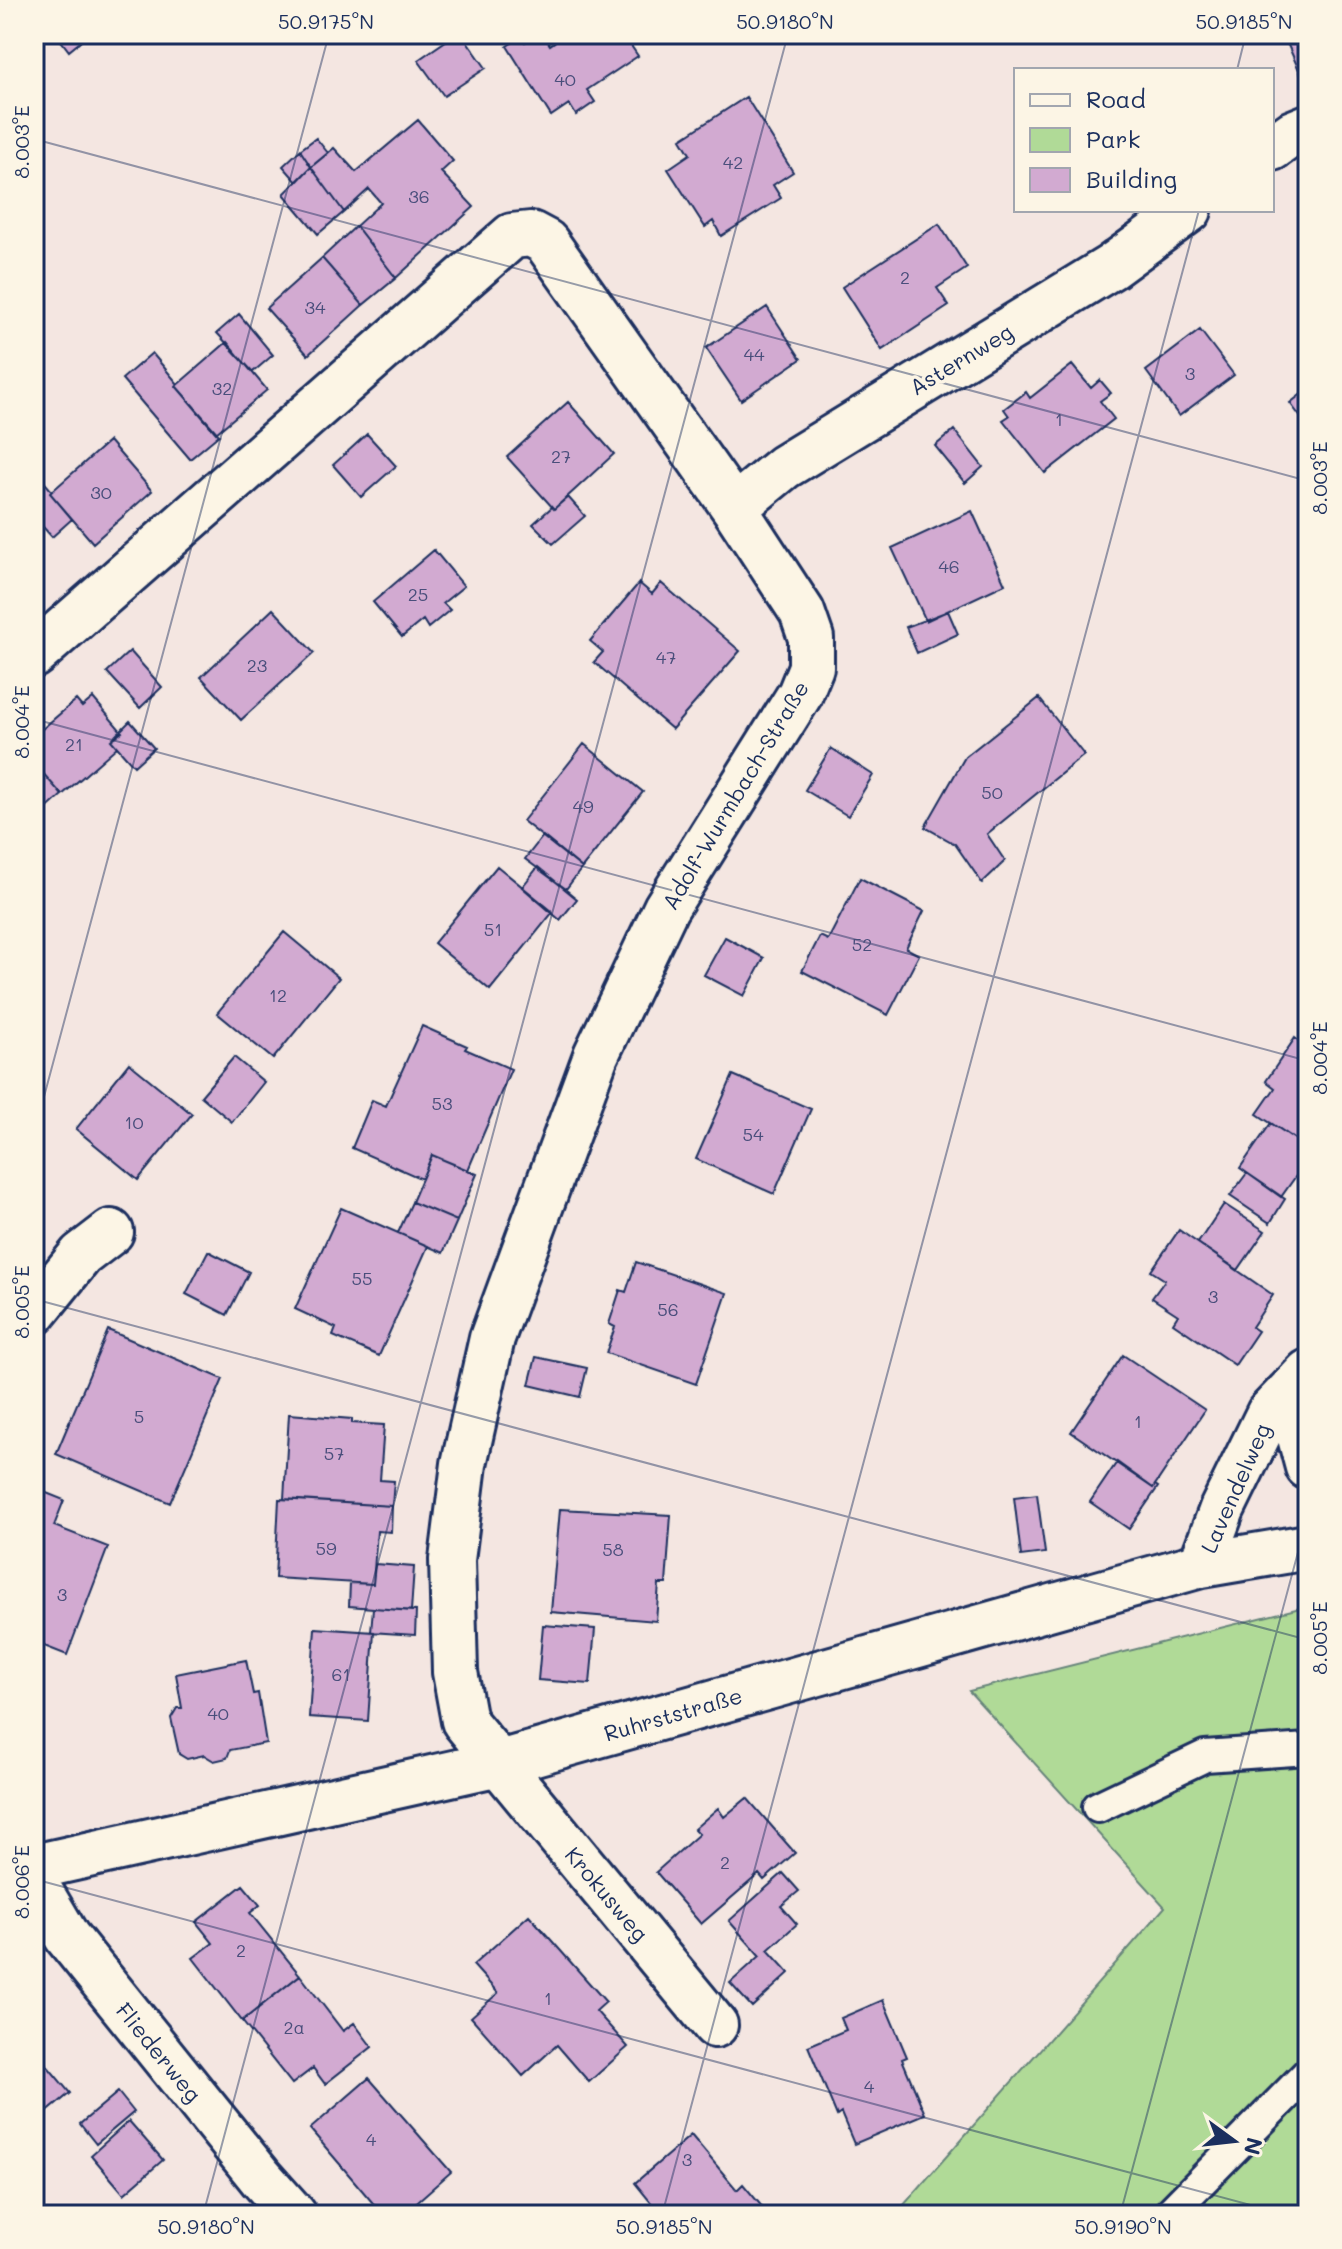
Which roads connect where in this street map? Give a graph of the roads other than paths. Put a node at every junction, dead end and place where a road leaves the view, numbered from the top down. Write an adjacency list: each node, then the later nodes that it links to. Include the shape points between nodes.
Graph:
1 (1308, 127): 2 (street)
2 (1274, 147)
3 (1186, 212): 4 (street, Asternweg, via 1111,267 784,467)
4 (734, 508): 5 (street, Adolf-Wurmbach-Straße, via 546,242 531,234 512,236); 13 (street, Adolf-Wurmbach-Straße, via 802,612 811,638 811,667 787,717 660,921 596,1055 492,1338 464,1464 452,1574 455,1672 464,1721)
5 (34, 655)
6 (111, 1232): 7 (street, via 81,1255)
7 (34, 1313)
8 (1306, 1374): 9 (street, Lavendelweg, via 1300,1437); 11 (street, Lavendelweg, via 1269,1413)
9 (1308, 1467)
10 (1308, 1547): 11 (street, Ruhrststraße)
11 (1201, 1565): 13 (street, Ruhrststraße)
12 (1308, 1749): 14 (lane, via 1205,1756)
13 (499, 1763): 15 (street, Ruhrststraße); 17 (street, Krokusweg)
14 (1098, 1807)
15 (34, 1867)
16 (34, 1881): 19 (street, Fliederweg, via 67,1937)
17 (715, 2025)
18 (1308, 2073): 20 (lane)
19 (294, 2215)
20 (1168, 2215)

